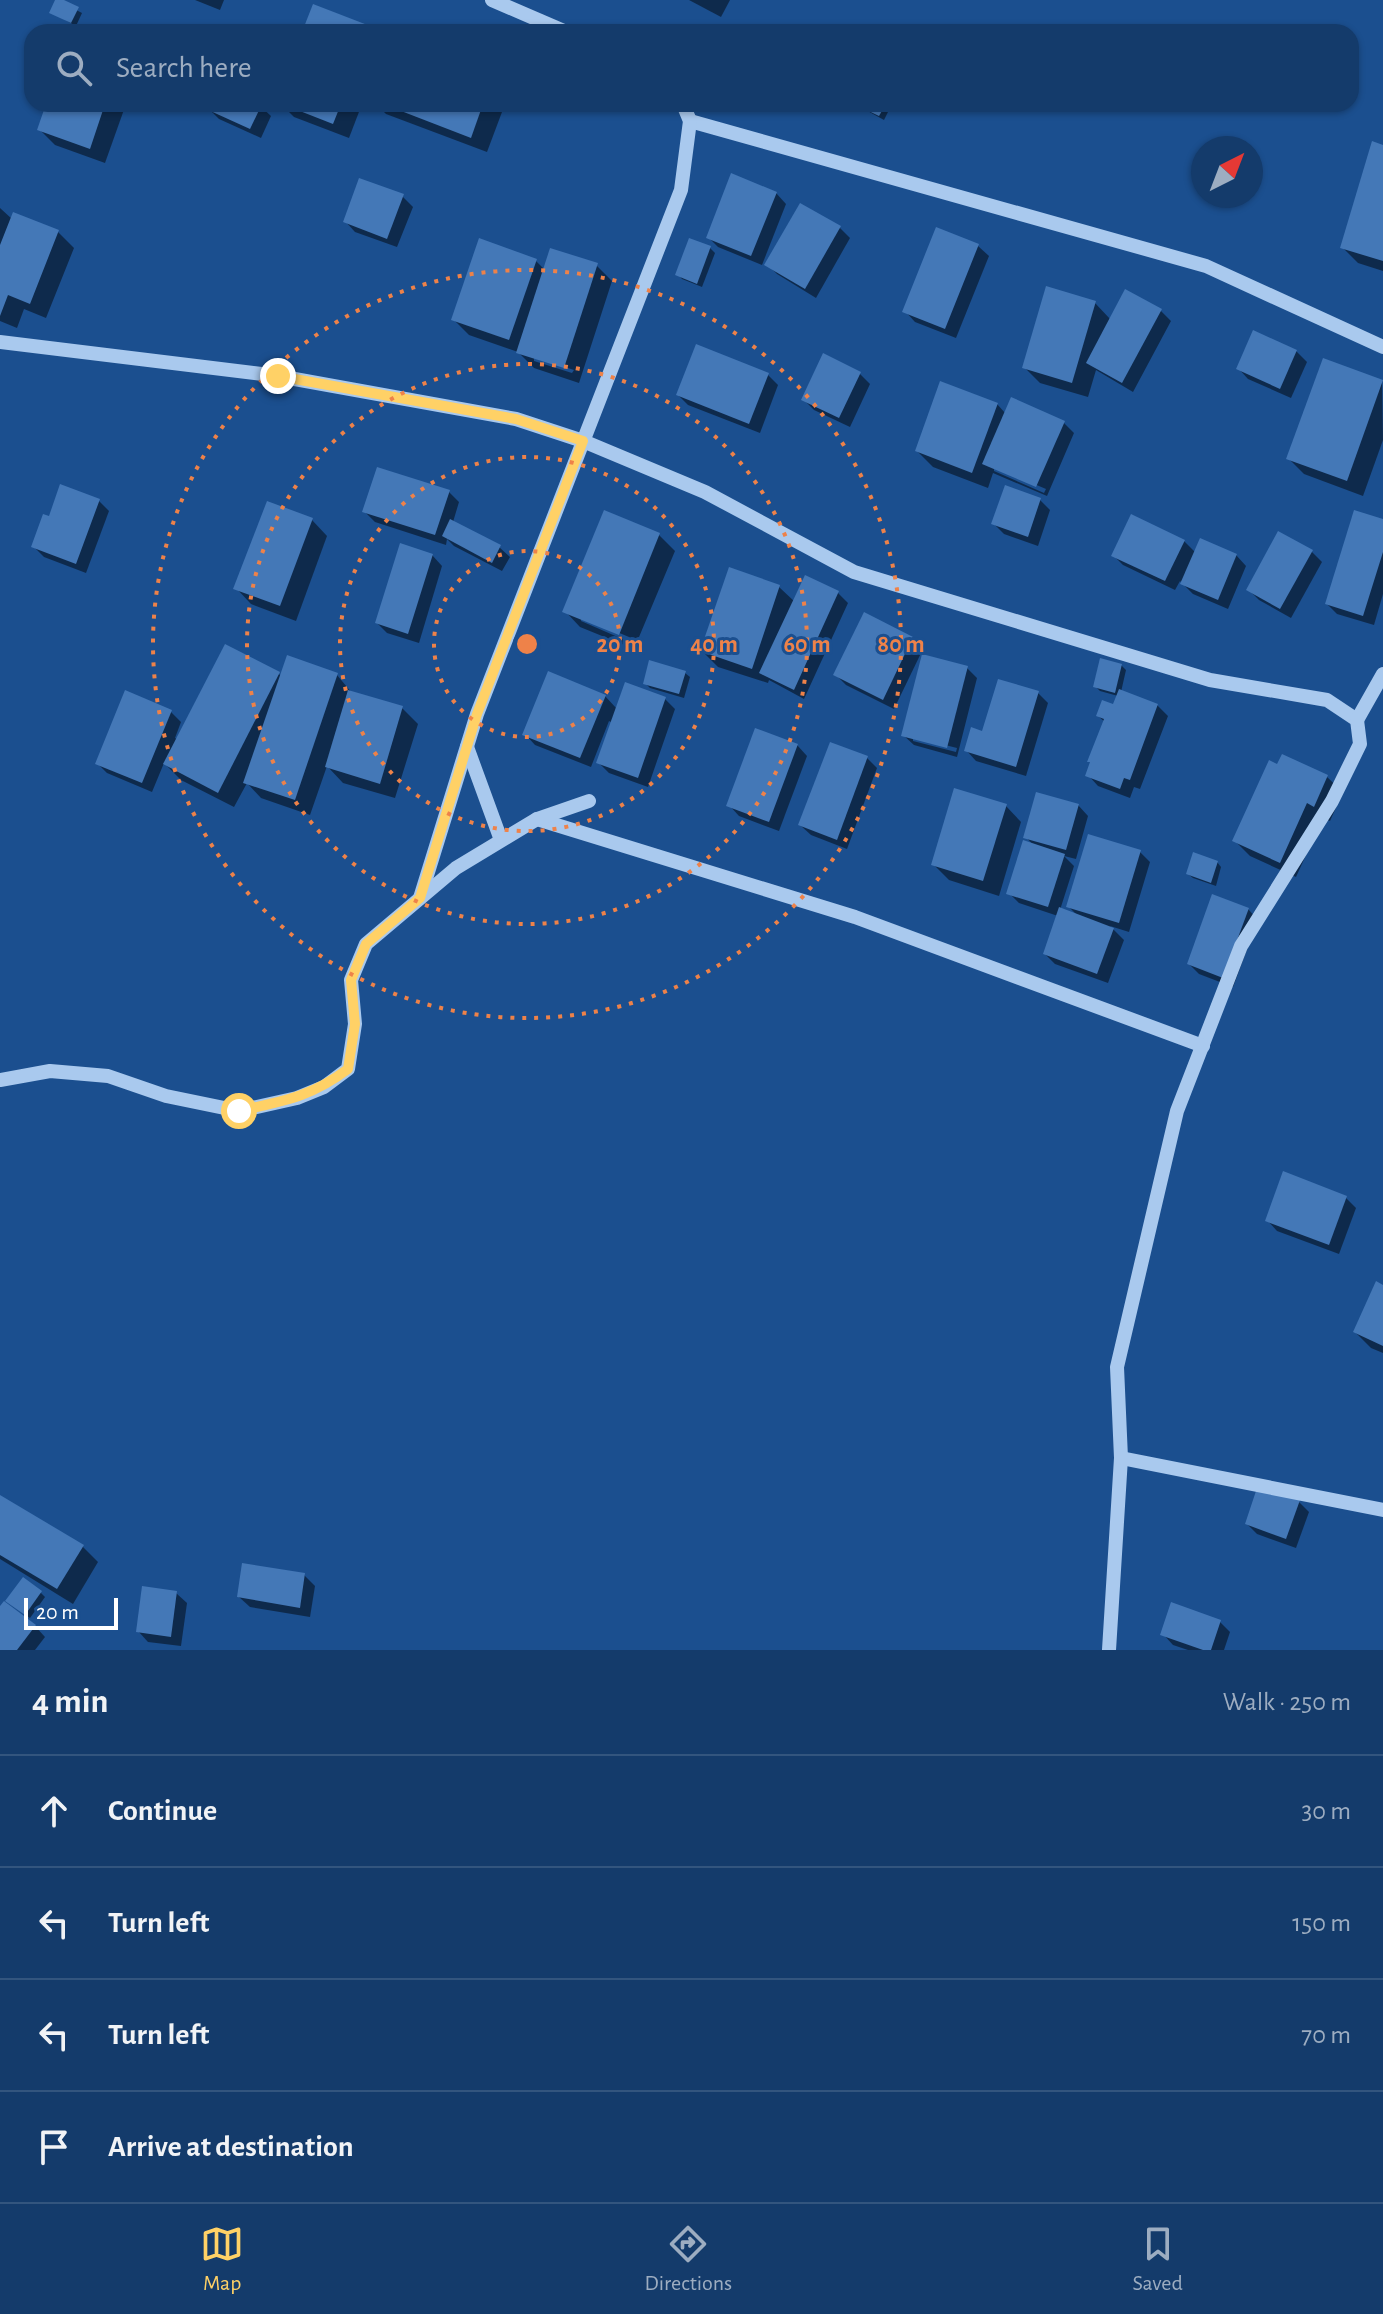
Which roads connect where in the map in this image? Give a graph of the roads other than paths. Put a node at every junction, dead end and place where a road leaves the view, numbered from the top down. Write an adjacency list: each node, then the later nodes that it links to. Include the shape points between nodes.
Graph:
1 (492, 0): 2 (street)
2 (548, 24)
3 (686, 112): 4 (street)
4 (690, 121): 6 (street, via 1206,266); 7 (street, via 681,190)
5 (0, 342): 7 (street, via 278,376 516,419)
6 (1383, 347)
7 (583, 441): 9 (street, via 705,492 854,572 1210,680 1327,700); 10 (street)
8 (1383, 674): 9 (street)
9 (1357, 720): 15 (street, via 1360,744 1332,801 1241,946)
10 (467, 747): 13 (street); 14 (street)
11 (589, 801): 12 (street)
12 (537, 819): 13 (street); 15 (street, via 855,917)
13 (501, 840): 14 (street)
14 (420, 898): 16 (street, via 366,944 351,980 355,1024 348,1069 324,1087 239,1111 166,1096 108,1076 50,1071)
15 (1203, 1046): 17 (street, via 1177,1111 1117,1367)
16 (0, 1080)
17 (1121, 1458): 18 (street); 19 (street)
18 (1383, 1510)
19 (1109, 1650)

